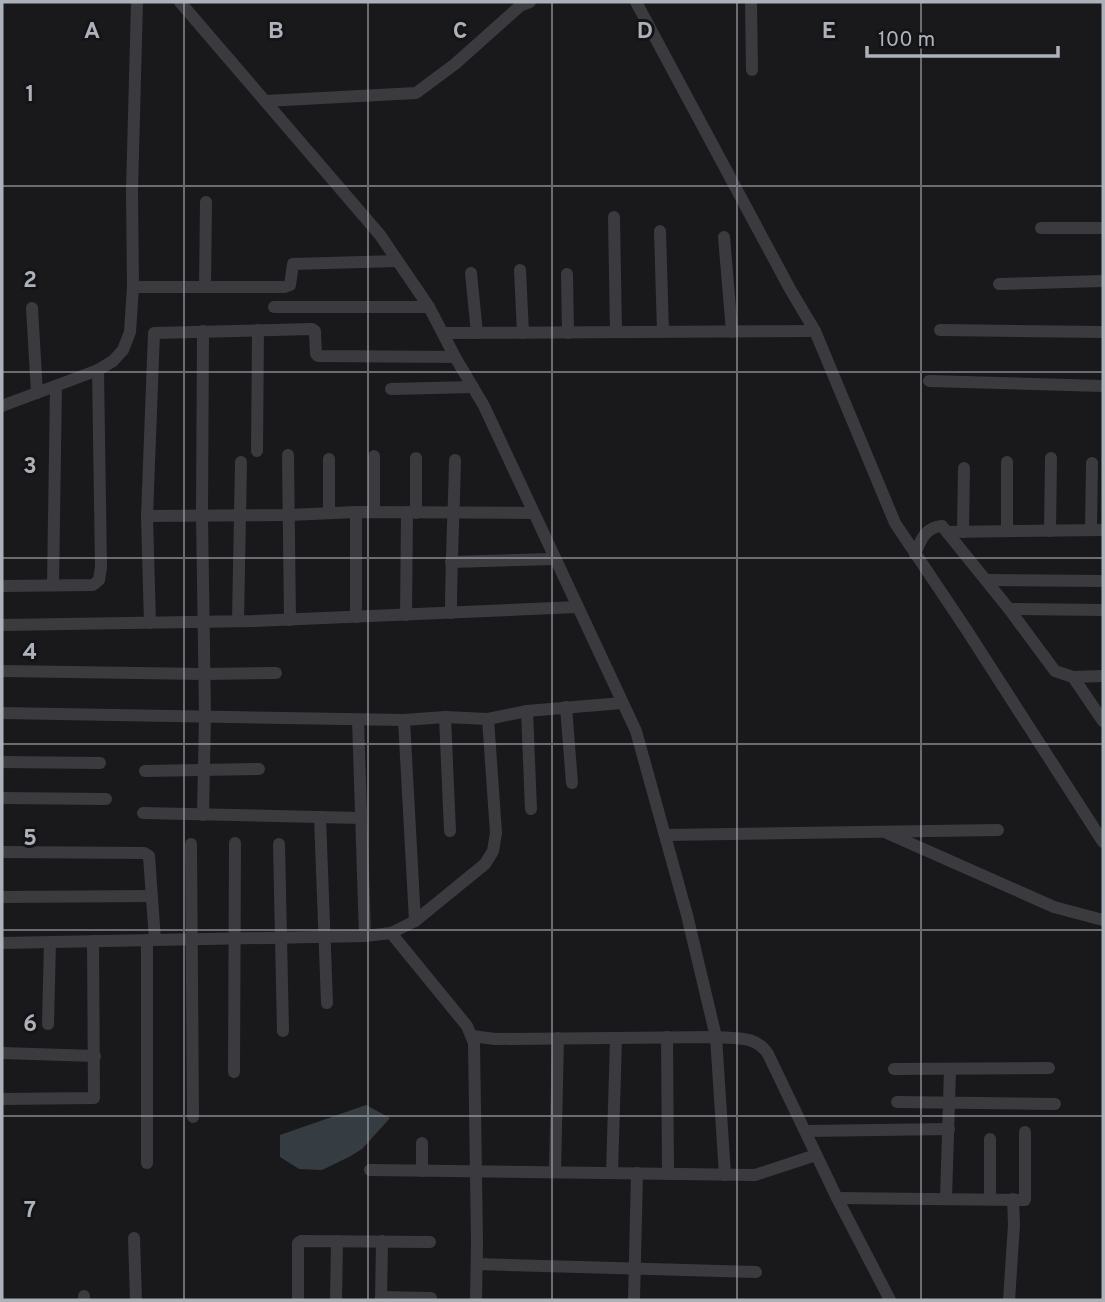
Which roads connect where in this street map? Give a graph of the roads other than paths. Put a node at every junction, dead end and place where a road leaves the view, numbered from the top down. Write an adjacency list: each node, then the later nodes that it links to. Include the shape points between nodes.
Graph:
1 (137, 2): 21 (street)
2 (180, 2): 7 (street)
3 (530, 2): 7 (street, via 416,93)
4 (636, 2): 28 (street)
5 (751, 2): 6 (street)
6 (752, 70)
7 (265, 101): 14 (street)
8 (206, 202): 20 (street)
9 (614, 217): 31 (street)
10 (1041, 228): 11 (street)
11 (1103, 228)
12 (660, 231): 32 (street)
13 (724, 237): 33 (street)
14 (397, 261): 20 (street, via 293,264 285,287); 23 (street)
15 (520, 270): 38 (street)
16 (471, 273): 37 (street)
17 (567, 274): 30 (street)
18 (1103, 281): 19 (street)
19 (999, 284)
20 (205, 286): 21 (street)
21 (133, 287): 29 (street)
22 (274, 307): 23 (street)
23 (429, 307): 36 (street)
24 (32, 308): 46 (street)
25 (258, 330): 27 (street); 39 (street, via 312,329 318,356); 48 (street)
26 (940, 330): 34 (street)
27 (204, 331): 35 (street); 66 (street)
28 (815, 331): 33 (street); 74 (street, via 895,523)
29 (130, 332): 35 (street); 40 (street, via 123,350)
30 (568, 332): 31 (street); 38 (street)
31 (616, 332): 32 (street)
32 (663, 332): 33 (street)
33 (732, 332)
34 (1103, 332)
35 (154, 333): 68 (street)
36 (444, 333): 37 (street); 39 (street)
37 (477, 333): 38 (street)
38 (523, 333)
39 (456, 357): 44 (street)
40 (97, 370): 42 (street); 79 (street, via 99,580 93,585)
41 (929, 381): 43 (street)
42 (55, 386): 46 (street); 79 (street)
43 (1103, 386)
44 (474, 387): 45 (street); 64 (street)
45 (391, 389)
46 (37, 393): 47 (street)
47 (2, 406)
48 (257, 451)
49 (288, 455): 67 (street)
50 (374, 456): 60 (street)
51 (416, 458): 61 (street)
52 (1051, 458): 71 (street)
53 (329, 459): 63 (street)
54 (455, 460): 62 (street)
55 (241, 462): 65 (street)
56 (1007, 463): 70 (street)
57 (1092, 463): 69 (street)
58 (964, 468): 73 (street)
59 (356, 512): 60 (street); 63 (street); 86 (street)
60 (374, 512): 61 (street)
61 (412, 512): 62 (street); 85 (street)
62 (454, 512): 64 (street); 76 (street)
63 (328, 513): 67 (street)
64 (533, 513): 75 (street)
65 (240, 514): 66 (street); 67 (street); 88 (street)
66 (202, 515): 68 (street); 89 (street)
67 (289, 515): 87 (street)
68 (147, 516): 90 (street)
69 (1097, 530): 71 (street)
70 (1007, 531): 71 (street); 73 (street)
71 (1051, 531)
72 (948, 532): 73 (street); 74 (street, via 942,526 923,534); 77 (street)
73 (963, 532)
74 (915, 554): 124 (street)
75 (554, 559): 76 (street); 81 (street)
76 (451, 562): 84 (street)
77 (986, 580): 78 (street); 82 (street)
78 (1103, 582)
79 (52, 585): 80 (street)
80 (2, 586)
81 (577, 607): 84 (street); 97 (street)
82 (1009, 609): 83 (street); 96 (street, via 1055,671)
83 (1103, 610)
84 (451, 613): 85 (street)
85 (406, 615): 86 (street)
86 (356, 617): 87 (street)
87 (290, 620): 88 (street)
88 (238, 621): 89 (street)
89 (202, 622): 90 (street); 94 (street)
90 (150, 623): 91 (street)
91 (2, 625)
92 (2, 671): 94 (street)
93 (276, 673): 94 (street)
94 (204, 674): 101 (street)
95 (1103, 676): 96 (street)
96 (1073, 677): 106 (street)
97 (622, 703): 98 (street); 123 (street, via 635,731)
98 (566, 707): 99 (street); 112 (street)
99 (527, 710): 103 (street); 115 (street)
100 (2, 713): 101 (street)
101 (205, 716): 104 (street); 110 (street)
102 (445, 717): 103 (street); 105 (street); 121 (street)
103 (488, 719): 132 (street, via 496,833 493,851 485,864)
104 (358, 720): 105 (street); 119 (street)
105 (404, 720): 132 (street)
106 (1103, 720)
107 (2, 762): 108 (street)
108 (100, 763)
109 (259, 769): 110 (street)
110 (204, 770): 111 (street); 117 (street)
111 (145, 771)
112 (572, 783)
113 (2, 798): 114 (street)
114 (106, 799)
115 (531, 809)
116 (143, 813): 117 (street)
117 (204, 815): 118 (street)
118 (320, 817): 119 (street); 135 (street)
119 (361, 817): 134 (street)
120 (998, 830): 122 (street)
121 (450, 831)
122 (884, 832): 123 (street); 131 (street, via 1054,907)
123 (665, 835): 148 (street)
124 (1101, 836)
125 (235, 843): 138 (street)
126 (191, 844): 137 (street)
127 (279, 844): 136 (street)
128 (2, 852): 129 (street, via 144,853 149,856)
129 (151, 896): 130 (street); 139 (street)
130 (2, 897)
131 (1103, 920)
132 (415, 921): 133 (street)
133 (391, 933): 134 (street); 146 (street)
134 (365, 936): 135 (street)
135 (324, 937): 136 (street); 143 (street)
136 (281, 938): 138 (street); 145 (street)
137 (192, 939): 138 (street); 139 (street); 161 (street)
138 (235, 939): 156 (street)
139 (151, 940): 140 (street); 168 (street)
140 (93, 941): 141 (street); 152 (street)
141 (50, 942): 142 (street); 144 (street)
142 (2, 943)
143 (327, 1003)
144 (48, 1024)
145 (283, 1031)
146 (472, 1036): 149 (street); 171 (street)
147 (667, 1037): 148 (street); 150 (street); 175 (street)
148 (716, 1037): 163 (street, via 758,1042 764,1048); 176 (street)
149 (558, 1038): 150 (street); 172 (street)
150 (616, 1039): 173 (street)
151 (2, 1053): 152 (street)
152 (94, 1056): 157 (street, via 94,1098)
153 (1049, 1068): 155 (street)
154 (894, 1069): 155 (street)
155 (950, 1070): 159 (street)
156 (234, 1072)
157 (2, 1099)
158 (897, 1102): 159 (street)
159 (949, 1104): 160 (street); 162 (street)
160 (1055, 1104)
161 (193, 1116)
162 (949, 1129): 163 (street); 178 (street)
163 (806, 1131): 167 (street)
164 (1025, 1132): 180 (street, via 1025,1200)
165 (990, 1139): 179 (street)
166 (422, 1143): 170 (street)
167 (817, 1155): 176 (street, via 755,1175); 177 (street)
168 (147, 1163)
169 (370, 1170): 170 (street)
170 (422, 1171): 171 (street)
171 (477, 1171): 172 (street); 185 (street)
172 (555, 1172): 173 (street)
173 (612, 1173): 174 (street)
174 (637, 1173): 175 (street); 186 (street)
175 (668, 1174): 176 (street)
176 (725, 1175)
177 (837, 1198): 178 (street); 195 (street)
178 (946, 1198): 179 (street)
179 (990, 1199): 180 (street)
180 (1013, 1199): 196 (street)
181 (134, 1238): 190 (street)
182 (337, 1241): 183 (street); 191 (street, via 298,1243); 192 (street)
183 (382, 1241): 184 (street); 189 (street)
184 (430, 1242)
185 (477, 1264): 186 (street); 193 (street)
186 (635, 1269): 187 (street); 194 (street)
187 (756, 1272)
188 (431, 1298): 189 (street)
189 (381, 1299)
190 (136, 1300)
191 (298, 1300)
192 (336, 1300)
193 (476, 1300)
194 (634, 1300)
195 (890, 1300)
196 (1009, 1300)

